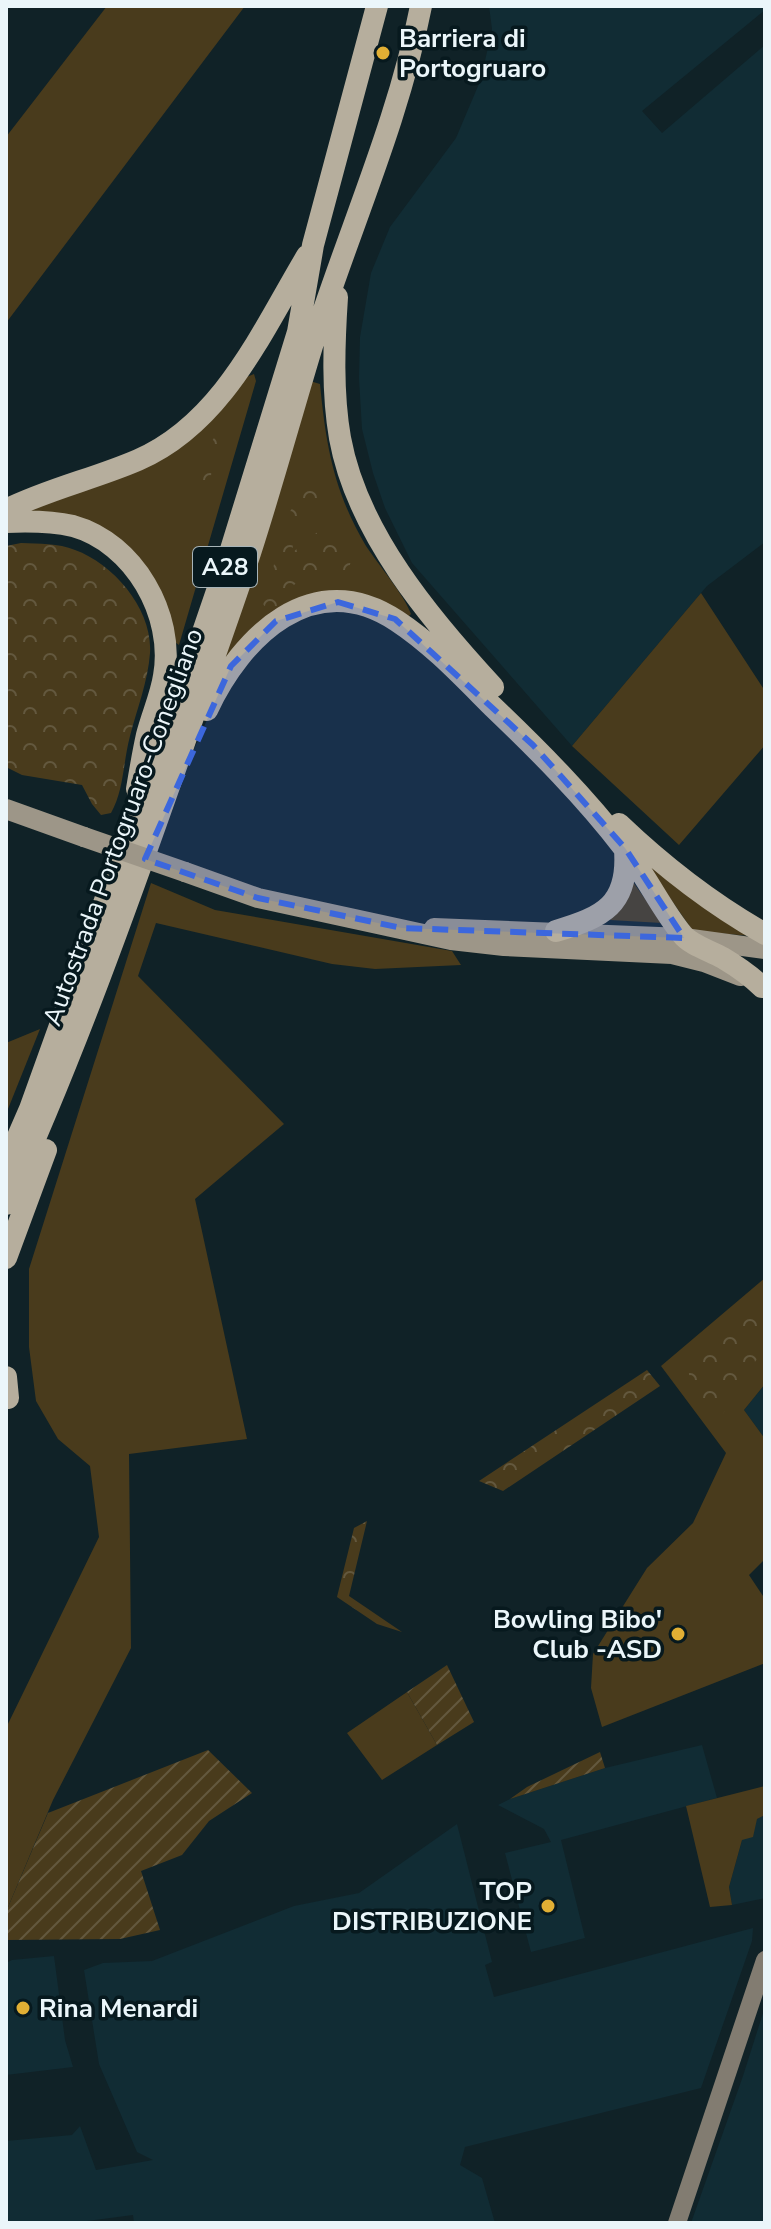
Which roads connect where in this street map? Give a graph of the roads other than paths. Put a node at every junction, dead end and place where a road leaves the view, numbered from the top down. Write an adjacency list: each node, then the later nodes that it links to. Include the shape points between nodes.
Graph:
1 (377, 6): 3 (highway, Autostrada Portogruaro-Conegliano / A28)
2 (421, 6): 4 (highway, Autostrada Portogruaro-Conegliano / A28, via 383,147)
3 (313, 245): 5 (highway, via 232,381 203,415 141,459); 9 (highway, Autostrada Portogruaro-Conegliano / A28, via 298,332 238,526 154,775)
4 (339, 265): 10 (highway, Autostrada Portogruaro-Conegliano / A28, via 250,554); 13 (highway, via 335,364 341,441 377,535 408,585 439,628 613,819 693,887)
5 (6, 510)
6 (6, 522): 9 (highway, via 71,526 103,541 144,581 162,624 164,675)
7 (6, 809): 11 (main road, bridge, via 258,898)
8 (625, 848): 10 (highway, via 533,745 426,642 395,619 338,602 316,604 276,621 231,666); 12 (highway, via 627,870 611,905 594,919); 14 (highway)
9 (112, 881): 18 (highway, Autostrada Portogruaro-Conegliano / A28)
10 (135, 885): 17 (highway, Autostrada Portogruaro-Conegliano / A28)
11 (402, 928): 12 (main road); 16 (main road, via 504,946 672,954)
12 (556, 931): 14 (main road)
13 (765, 934)
14 (684, 938): 15 (main road); 16 (highway, via 745,971)
15 (765, 949)
16 (764, 988)
17 (74, 1046): 21 (highway, Autostrada Portogruaro-Conegliano / A28); 22 (highway, via 56,1127)
18 (30, 1109): 19 (highway); 20 (highway, Autostrada Portogruaro-Conegliano / A28)
19 (6, 1149)
20 (6, 1164)
21 (6, 1204)
22 (6, 1258)
23 (765, 1960): 24 (main road)
24 (677, 2223)

